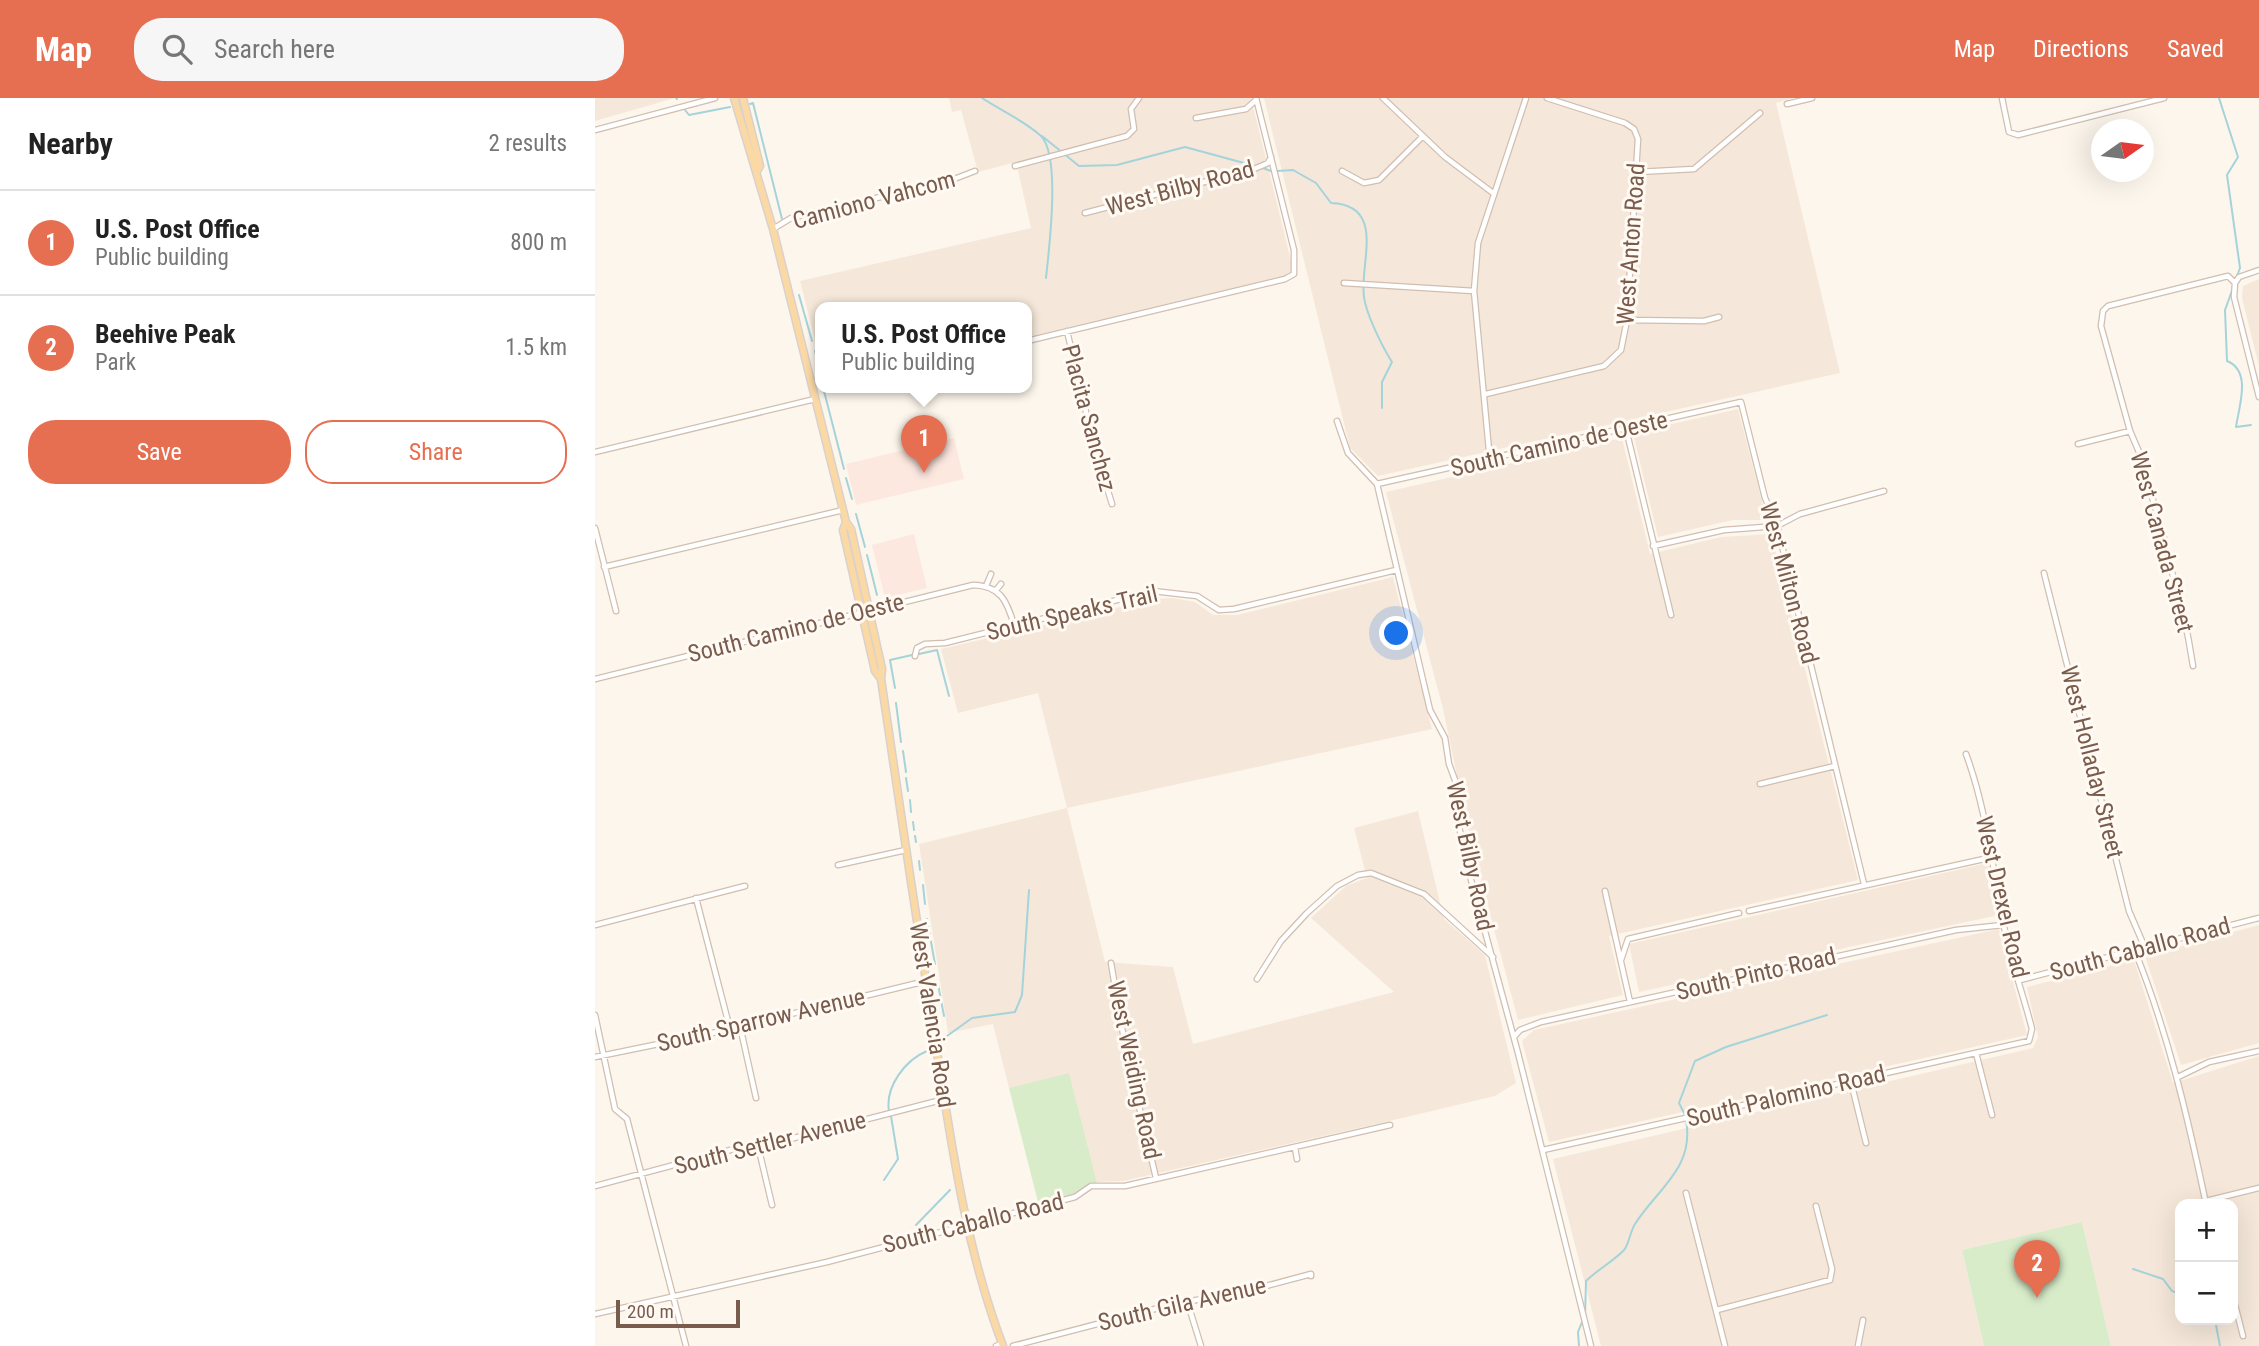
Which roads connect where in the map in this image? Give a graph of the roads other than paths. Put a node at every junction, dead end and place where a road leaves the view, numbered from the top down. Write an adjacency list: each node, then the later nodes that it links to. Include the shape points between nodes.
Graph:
1 (715, 98): 15 (street)
2 (734, 98): 20 (main road, West Valencia Road)
3 (743, 98): 20 (main road, West Valencia Road, via 760,166)
4 (1139, 98): 18 (street, via 1131,109 1134,129 1127,136)
5 (1257, 98): 14 (street, via 1246,109); 17 (street, West Bilby Road)
6 (1383, 98): 16 (street)
7 (1526, 98): 23 (street)
8 (1547, 98): 22 (street, West Anton Road, via 1626,122 1638,139)
9 (1812, 98): 12 (street)
10 (2002, 98): 11 (street, via 2009,132 2018,135)
11 (2164, 98)
12 (1787, 104)
13 (1760, 113): 22 (street, via 1694,169)
14 (1196, 118)
15 (596, 128)
16 (1422, 137): 19 (street, via 1380,180 1364,183); 23 (street)
17 (1271, 156): 24 (street, West Bilby Road, via 1268,163 1254,169); 32 (street, West Bilby Road, via 1296,271 1285,279)
18 (1016, 166)
19 (1342, 170)
20 (757, 171): 25 (main road, West Valencia Road)
21 (975, 171): 25 (street, Camiono Vahcom, via 791,218)
22 (1638, 172): 31 (street, West Anton Road)
23 (1493, 193): 29 (street, via 1478,243)
24 (1085, 213)
25 (773, 229): 34 (main road, West Valencia Road)
26 (2259, 270): 28 (street)
27 (1345, 283): 29 (street)
28 (2235, 283): 37 (street, via 2234,297); 42 (street, via 2228,276 2103,311 2101,326)
29 (1473, 291): 36 (street, via 1479,371)
30 (1719, 317): 31 (street, via 1704,321)
31 (1627, 320): 36 (street, West Anton Road, via 1621,349 1604,366)
32 (1067, 331): 33 (street); 48 (street, Placita Sanchez)
33 (1032, 340)
34 (815, 382)
35 (816, 393): 38 (main road, West Valencia Road)
36 (1486, 394): 45 (street)
37 (2259, 397)
38 (815, 399): 44 (street); 49 (main road, West Valencia Road)
39 (1741, 402): 41 (street, South Camino de Oeste); 50 (street, West Milton Road)
40 (1337, 421): 46 (street, via 1348,453)
41 (1626, 429): 45 (street, South Camino de Oeste); 52 (street)
42 (2130, 431): 43 (street, West Canada Street); 65 (street, West Canada Street, via 2164,538 2163,550 2171,566)
43 (2078, 444)
44 (595, 452)
45 (1490, 461): 46 (street, South Camino de Oeste)
46 (1377, 484): 54 (street, West Bilby Road)
47 (1884, 491): 50 (street, via 1800,514)
48 (1112, 504)
49 (843, 510): 53 (street); 60 (main road, West Valencia Road, via 843,530)
50 (1776, 526): 52 (street, via 1724,530); 68 (street, West Milton Road)
51 (595, 528): 53 (street)
52 (1653, 546): 62 (street)
53 (604, 566): 61 (street)
54 (1396, 569): 63 (street, South Speaks Trail, via 1234,609 1219,610 1197,596 1153,592); 84 (street, West Bilby Road, via 1430,710 1443,732 1458,788 1461,838)
55 (2044, 573): 82 (street, West Holladay Street, via 2129,912)
56 (991, 574): 58 (street)
57 (1000, 584): 59 (street)
58 (986, 586): 59 (street, South Camino de Oeste); 60 (street, South Camino de Oeste, via 973,585)
59 (996, 590): 63 (street, via 1006,600)
60 (867, 610): 66 (street, South Camino de Oeste); 70 (main road, West Valencia Road)
61 (616, 611)
62 (1671, 615)
63 (1014, 625): 64 (street, South Speaks Trail, via 925,644 917,648)
64 (915, 656)
65 (2193, 666)
66 (595, 679)
67 (1966, 754): 71 (street, West Drexel Road)
68 (1835, 766): 69 (street); 73 (street, West Milton Road)
69 (1760, 784)
70 (907, 849): 72 (street); 89 (main road, West Valencia Road)
71 (1993, 857): 73 (street); 81 (street, West Drexel Road)
72 (838, 865)
73 (1864, 884): 77 (street)
74 (745, 886): 76 (street)
75 (1605, 891): 85 (street)
76 (696, 898): 80 (street); 93 (street)
77 (1749, 911)
78 (1739, 913): 85 (street, via 1628,939)
79 (2259, 918): 82 (street, South Caballo Road)
80 (595, 925)
81 (2003, 925): 88 (street, West Drexel Road); 90 (street, South Pinto Road, via 1956,930)
82 (2145, 948): 83 (street, South Caballo Road)
83 (2135, 951): 88 (street, South Caballo Road); 100 (street, via 2158,1007)
84 (1493, 957): 87 (street, via 1424,894 1371,873 1337,886 1307,913 1280,941); 94 (street, West Bilby Road)
85 (1621, 960): 90 (street)
86 (1111, 963): 112 (street, West Weiding Road)
87 (1257, 979)
88 (2020, 980): 95 (street, West Drexel Road, via 2032,1029)
89 (926, 981): 92 (street, South Sparrow Avenue); 103 (main road, West Valencia Road)
90 (1630, 1002): 94 (street, South Pinto Road, via 1530,1025)
91 (595, 1015): 98 (street)
92 (740, 1026): 93 (street, South Sparrow Avenue); 102 (street)
93 (730, 1029): 98 (street, South Sparrow Avenue)
94 (1514, 1037): 109 (street, West Bilby Road)
95 (2029, 1041): 97 (street, South Palomino Road)
96 (2259, 1051): 100 (street, via 2209,1062)
97 (1976, 1053): 101 (street, South Palomino Road); 104 (street)
98 (603, 1055): 99 (street, South Sparrow Avenue); 111 (street, via 615,1109 627,1119)
99 (595, 1057)
100 (2178, 1077): 116 (street)
101 (1851, 1082): 106 (street); 109 (street, South Palomino Road)
102 (756, 1098)
103 (945, 1099): 107 (street, South Settler Avenue); 120 (main road, West Valencia Road)
104 (1992, 1115)
105 (1390, 1125): 108 (street, South Caballo Road)
106 (1866, 1143)
107 (758, 1146): 111 (street, South Settler Avenue, via 749,1144); 118 (street)
108 (1295, 1148): 110 (street); 112 (street, South Caballo Road)
109 (1543, 1150): 133 (street, West Bilby Road)
110 (1297, 1159)
111 (643, 1174): 113 (street, South Settler Avenue); 122 (street)
112 (1156, 1178): 120 (street, South Caballo Road, via 1125,1186 1091,1186 1075,1197)
113 (595, 1186)
114 (2259, 1188): 117 (street)
115 (1686, 1193): 124 (street)
116 (2205, 1199)
117 (2220, 1199)
118 (772, 1205)
119 (1816, 1206): 124 (street, via 1832,1269 1830,1280)
120 (966, 1223): 122 (street, South Caballo Road, via 827,1262); 129 (main road, West Valencia Road)
121 (1311, 1275): 123 (street, South Gila Avenue)
122 (674, 1296): 125 (street, South Caballo Road); 130 (street)
123 (1188, 1304): 131 (street, South Gila Avenue); 132 (street)
124 (1717, 1310): 134 (street)
125 (595, 1314)
126 (2238, 1316): 128 (street)
127 (1863, 1320): 135 (street)
128 (2243, 1336)
129 (1000, 1345)
130 (686, 1346)
131 (1013, 1346)
132 (1201, 1346)
133 (1591, 1346)
134 (1725, 1346)
135 (1858, 1346)

